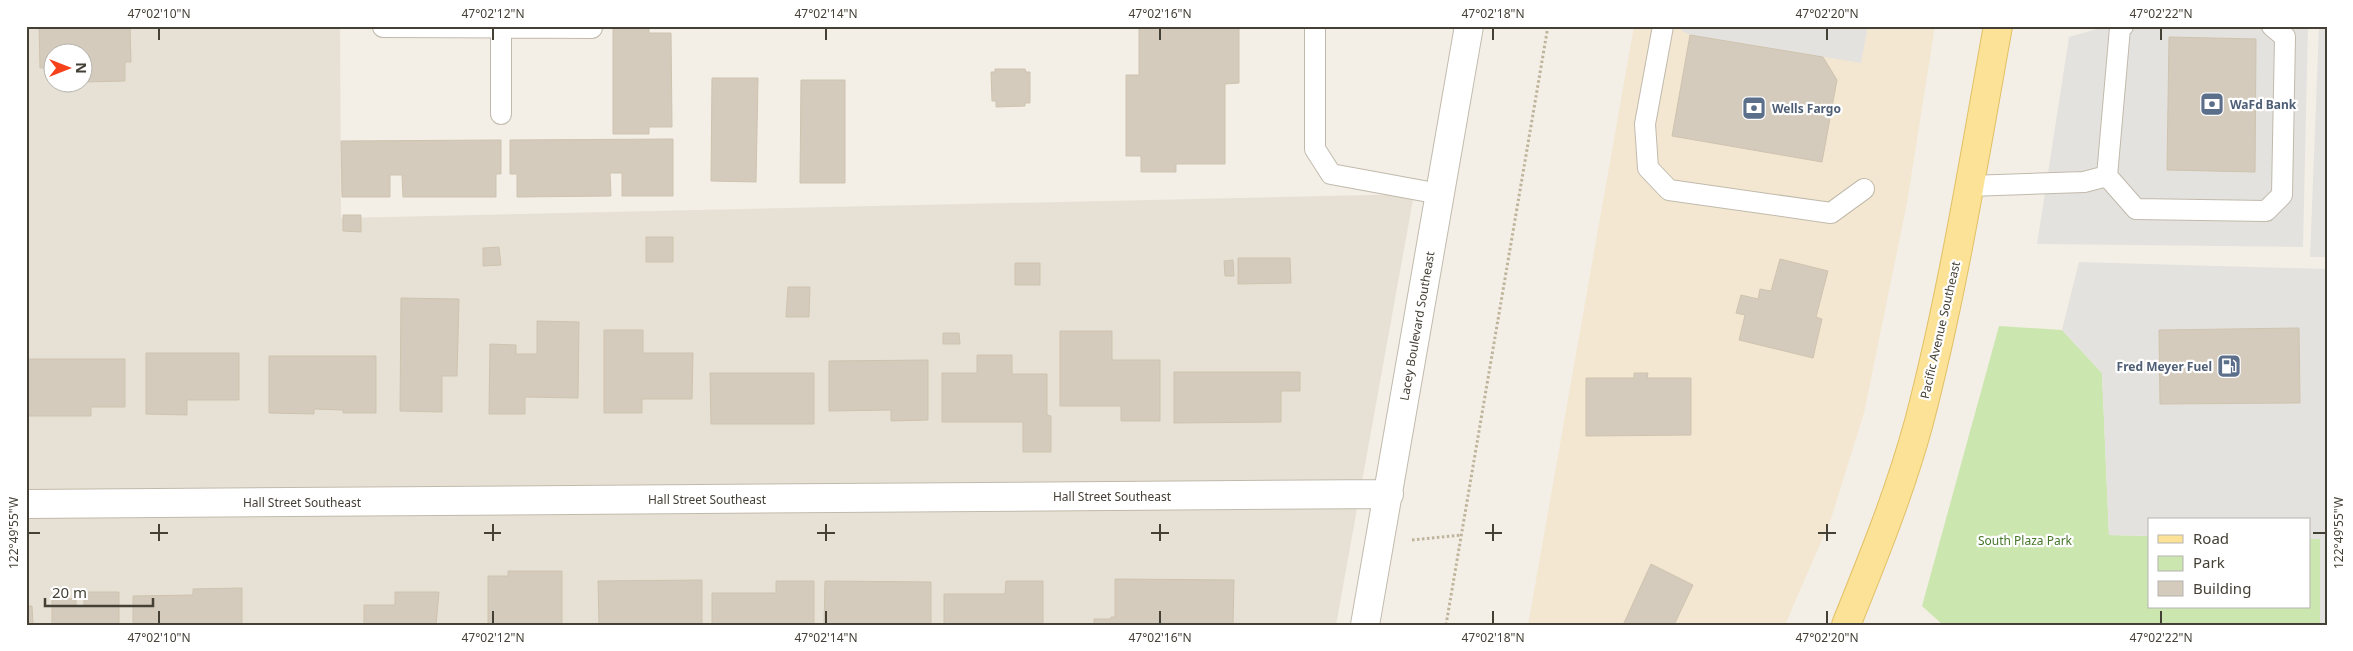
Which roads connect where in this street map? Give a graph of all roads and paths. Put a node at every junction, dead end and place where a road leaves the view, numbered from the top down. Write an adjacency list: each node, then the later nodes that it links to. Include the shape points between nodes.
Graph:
1 (1315, 26): 15 (lane, via 1316,149 1331,174)
2 (1469, 26): 15 (street, Lacey Boulevard Southeast)
3 (1548, 26): 18 (path)
4 (1662, 26): 14 (lane, via 1645,124 1648,168 1668,190 1831,214)
5 (1998, 26): 13 (main road, Pacific Avenue Southeast)
6 (2122, 26): 12 (lane)
7 (2272, 26): 12 (lane, via 2285,37 2282,195 2266,211 2136,208)
8 (383, 27): 9 (lane)
9 (501, 27): 10 (lane); 11 (lane)
10 (592, 28)
11 (501, 114)
12 (2108, 176): 13 (lane, via 2084,182)
13 (1969, 186): 22 (main road, Pacific Avenue Southeast, via 1952,280 1918,423 1884,530)
14 (1864, 189)
15 (1440, 194): 16 (street, Lacey Boulevard Southeast)
16 (1389, 494): 17 (street, Hall Street Southeast); 20 (street, Lacey Boulevard Southeast)
17 (26, 504)
18 (1461, 535): 19 (path); 21 (path)
19 (1410, 540)
20 (1365, 625)
21 (1446, 625)
22 (1846, 625)

